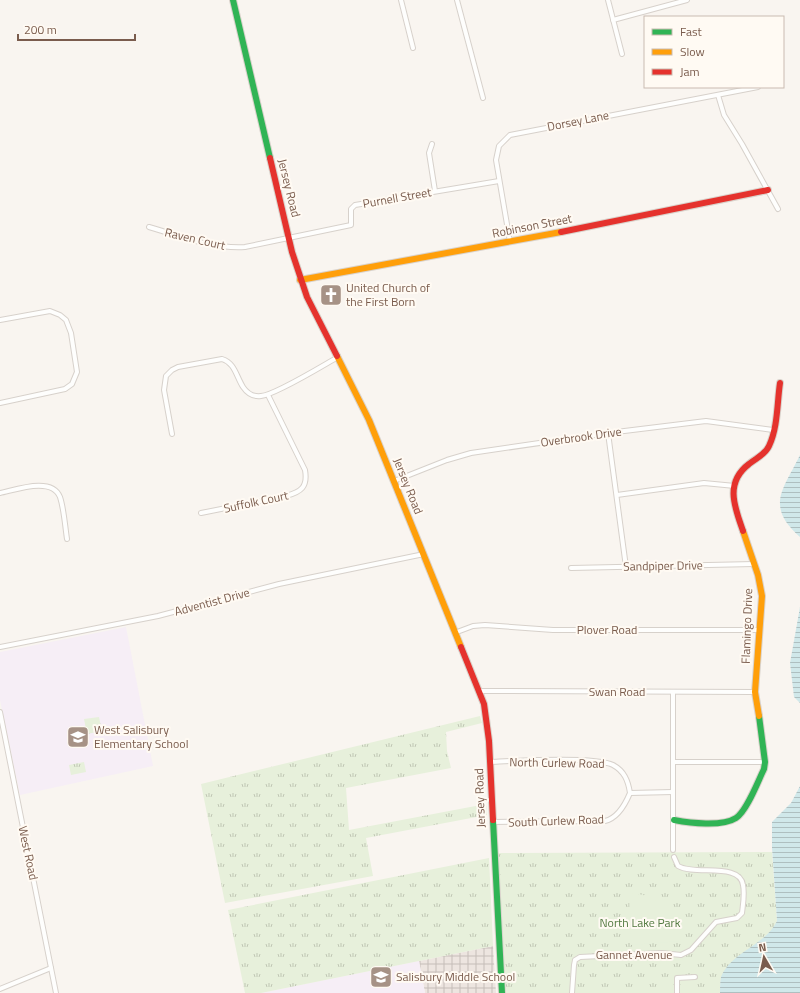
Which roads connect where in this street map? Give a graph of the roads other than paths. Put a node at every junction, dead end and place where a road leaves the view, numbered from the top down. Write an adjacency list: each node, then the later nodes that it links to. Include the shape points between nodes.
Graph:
1 (233, 0): 18 (street, Jersey Road)
2 (401, 0): 7 (street)
3 (458, 0): 11 (street)
4 (608, 0): 6 (street)
5 (687, 0): 6 (street)
6 (613, 20): 8 (street)
7 (412, 48)
8 (622, 54)
9 (753, 88): 10 (street, Dorsey Lane)
10 (718, 95): 13 (street, Dorsey Lane, via 514,133 502,141 497,150); 14 (street, via 724,115)
11 (483, 98)
12 (432, 144): 15 (street, via 429,153)
13 (499, 180): 15 (street, Purnell Street); 19 (street, Dorsey Lane)
14 (768, 190): 16 (street); 19 (street, Robinson Street)
15 (435, 191): 18 (street, Purnell Street, via 355,205 351,209 351,225)
16 (778, 209)
17 (149, 227): 18 (street, Raven Court, via 228,247 245,247)
18 (289, 236): 20 (street, Jersey Road)
19 (510, 242): 20 (street, Robinson Street)
20 (300, 280): 22 (street, Jersey Road, via 314,313)
21 (0, 320): 25 (street, via 48,311 60,315 70,327 77,372 72,384 65,389)
22 (338, 357): 24 (street); 29 (street, Jersey Road, via 369,420)
23 (780, 383): 26 (street, Flamingo Drive)
24 (268, 395): 28 (street, via 255,396 248,393 232,365 222,359 172,370 166,376 164,385); 33 (street, Suffolk Court, via 305,470 304,486 297,493)
25 (0, 403)
26 (773, 430): 27 (street, Overbrook Drive, via 706,421); 30 (street, Flamingo Drive, via 769,447 743,469)
27 (608, 433): 29 (street, Overbrook Drive, via 471,453 451,458); 32 (street)
28 (172, 434)
29 (394, 481): 35 (street, Jersey Road)
30 (735, 486): 32 (street, via 704,483); 36 (street, Flamingo Drive, via 733,502)
31 (0, 493): 34 (street, via 41,485 53,488 60,498)
32 (617, 496): 37 (street)
33 (201, 513)
34 (67, 539)
35 (424, 554): 40 (street, Jersey Road); 41 (street, Adventist Drive, via 279,584 164,614)
36 (754, 564): 37 (street, Sandpiper Drive); 39 (street, Flamingo Drive, via 762,596)
37 (626, 567): 38 (street, Sandpiper Drive)
38 (572, 568)
39 (759, 630): 40 (street, Plover Road, via 554,630 485,625); 44 (street, Flamingo Drive)
40 (457, 632): 42 (street, Jersey Road)
41 (0, 647)
42 (480, 692): 43 (street, Swan Road); 46 (street, Jersey Road, via 486,715)
43 (673, 692): 44 (street, Swan Road); 47 (street)
44 (754, 692): 48 (street, Flamingo Drive)
45 (0, 714): 55 (street, West Road)
46 (490, 762): 49 (street, North Curlew Road, via 607,762 625,775); 52 (street, Jersey Road)
47 (674, 762): 48 (street); 50 (street)
48 (766, 762): 51 (street, Flamingo Drive, via 761,778 744,809 736,818 719,823)
49 (630, 792): 50 (street); 52 (street, South Curlew Road, via 620,812 604,821)
50 (673, 792): 51 (street)
51 (674, 820): 53 (street)
52 (492, 822): 59 (street, Jersey Road)
53 (673, 850)
54 (674, 857): 60 (street, Gannet Avenue, via 678,866 686,870 727,871 736,874 744,886 742,913 737,918 716,922 691,950 681,955 655,953 580,957 574,964)
55 (51, 968): 57 (street); 58 (street, West Road)
56 (695, 977): 61 (street, via 677,978)
57 (0, 989)
58 (56, 993)
59 (502, 993)
60 (572, 993)
61 (677, 993)

